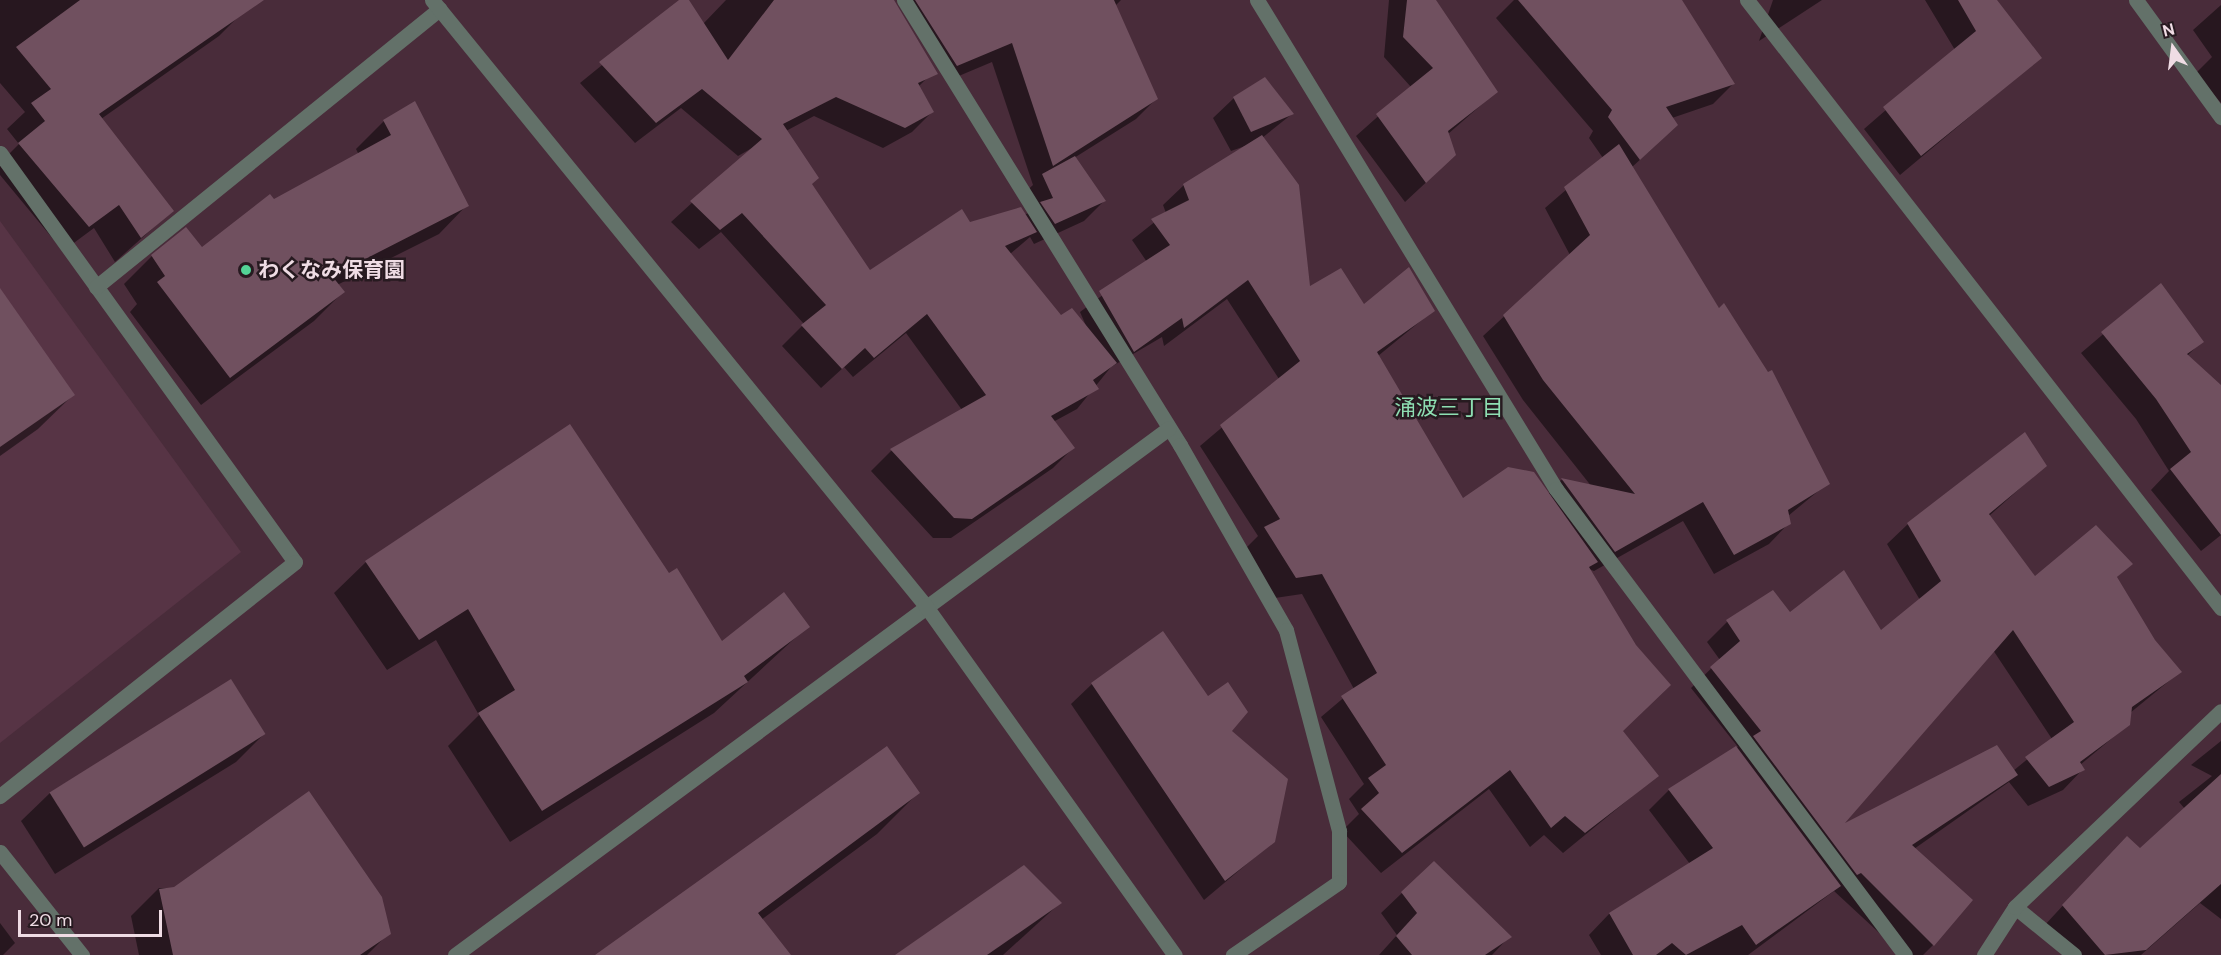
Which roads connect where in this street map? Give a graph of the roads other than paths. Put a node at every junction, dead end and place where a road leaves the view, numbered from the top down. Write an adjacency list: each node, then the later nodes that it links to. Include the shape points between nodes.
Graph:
1 (904, 0): 9 (street)
2 (1257, 0): 20 (street, via 1556,489)
3 (1747, 0): 11 (street)
4 (2136, 0): 6 (street)
5 (436, 4): 8 (street); 10 (street)
6 (2221, 117)
7 (0, 153): 8 (street)
8 (96, 287): 13 (street, via 295,562)
9 (1169, 428): 10 (street); 19 (street, via 1286,630 1339,831 1339,882)
10 (925, 605): 17 (street); 18 (street)
11 (2221, 608)
12 (2221, 711): 15 (street)
13 (0, 796)
14 (0, 852): 16 (street)
15 (2015, 906): 21 (street); 22 (street)
16 (82, 955)
17 (454, 955)
18 (1175, 955)
19 (1233, 955)
20 (1905, 955)
21 (1984, 955)
22 (2074, 955)

